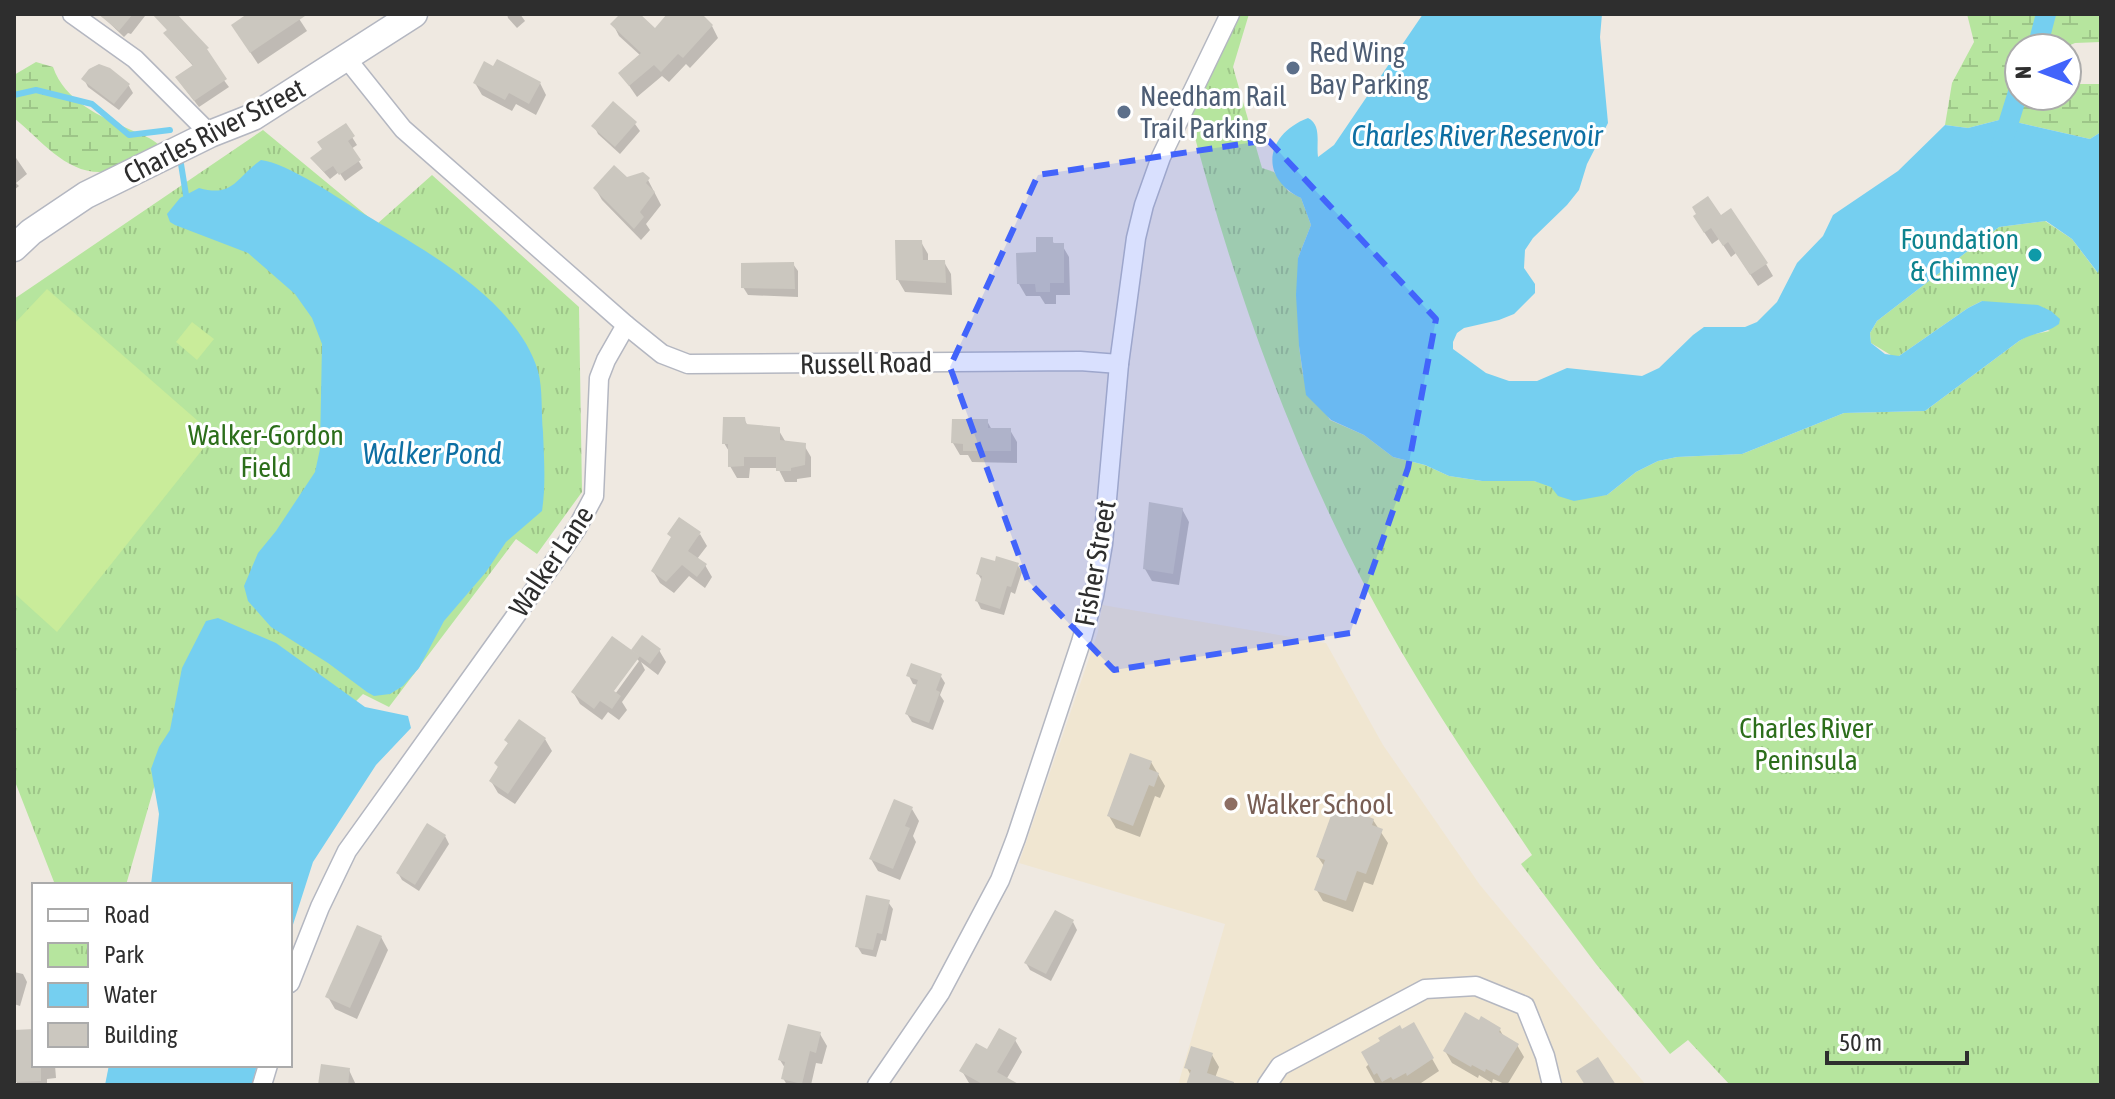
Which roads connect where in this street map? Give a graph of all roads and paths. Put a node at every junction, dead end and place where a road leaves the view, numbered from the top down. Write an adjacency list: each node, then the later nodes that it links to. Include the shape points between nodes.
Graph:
1 (72, 14): 5 (street, via 135,59)
2 (414, 14): 4 (street, Charles River Street)
3 (1230, 14): 8 (street, Fisher Street, via 1161,157 1144,205)
4 (347, 59): 5 (street, Charles River Street, via 253,117); 7 (street, via 403,129)
5 (210, 134): 6 (street, Charles River Street, via 86,195)
6 (14, 248)
7 (626, 325): 8 (street, Russell Road, via 662,354 688,364); 9 (street, Walker Lane, via 599,378 594,496 552,565 347,851)
8 (1119, 364): 11 (street, Fisher Street, via 1094,596 1016,838 962,955)
9 (292, 978)
10 (1545, 1056): 12 (street, via 1525,1006 1476,986 1425,989 1280,1066); 13 (street); 14 (street)
11 (877, 1085)
12 (1267, 1085)
13 (1537, 1085)
14 (1552, 1085)

